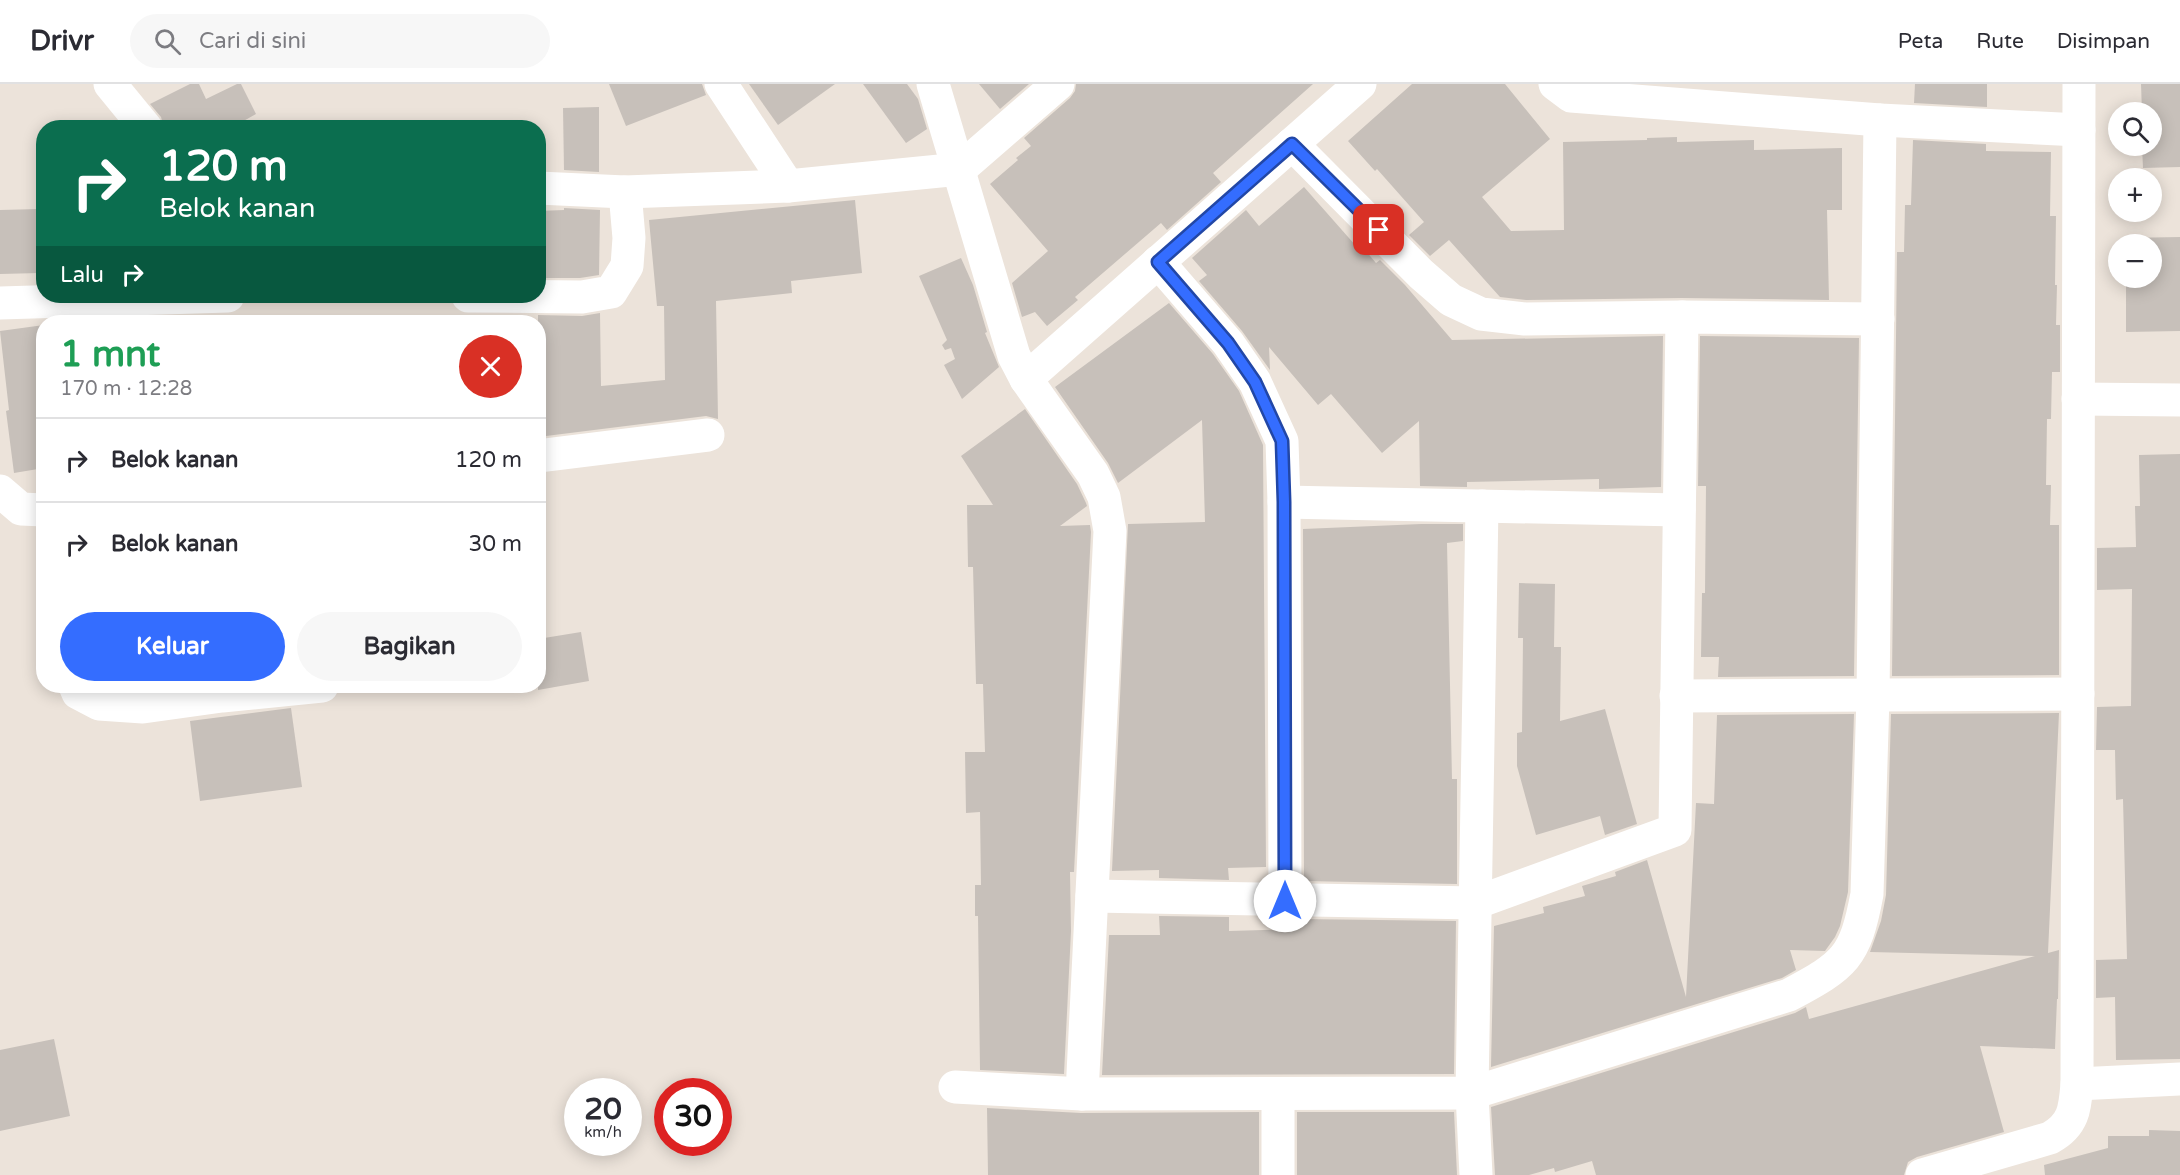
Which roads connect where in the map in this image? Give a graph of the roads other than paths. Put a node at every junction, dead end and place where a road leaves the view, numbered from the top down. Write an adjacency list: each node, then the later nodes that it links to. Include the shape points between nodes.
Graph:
1 (110, 84): 8 (street)
2 (721, 84): 13 (street)
3 (933, 84): 12 (street)
4 (1058, 84): 12 (street)
5 (1360, 84): 11 (street)
6 (1555, 84): 9 (street, via 1571,96)
7 (2079, 84): 10 (street)
8 (140, 120)
9 (1880, 120): 10 (street); 21 (street)
10 (2079, 130): 23 (street)
11 (1292, 144): 16 (street); 20 (street, via 1421,274 1451,300 1481,314 1525,319)
12 (960, 169): 13 (street); 22 (street, via 1014,356)
13 (788, 186): 15 (street)
14 (546, 188): 15 (street)
15 (625, 192): 17 (street, via 627,266 611,292)
16 (1158, 262): 22 (street); 28 (street, via 1228,343 1255,382 1282,441)
17 (546, 297)
18 (36, 302): 19 (street)
19 (0, 303)
20 (1682, 317): 21 (street); 31 (street)
21 (1878, 319): 36 (street)
22 (1026, 379): 37 (street, via 1093,474 1104,497 1110,531)
23 (2078, 399): 24 (street); 34 (street)
24 (2180, 400)
25 (708, 435): 26 (street)
26 (546, 455)
27 (0, 491): 30 (street, via 21,509)
28 (1284, 502): 29 (street); 38 (street)
29 (1482, 506): 31 (street); 39 (street)
30 (36, 510)
31 (1679, 510): 35 (street)
32 (78, 693): 33 (street, via 99,704 143,707)
33 (252, 693)
34 (2078, 694): 36 (street); 41 (street)
35 (1676, 696): 36 (street); 39 (street, via 1675,830)
36 (1873, 696): 43 (street, via 1867,894 1854,944 1843,960 1826,976 1789,995)
37 (1092, 896): 38 (street); 44 (street)
38 (1285, 901): 39 (street)
39 (1475, 903): 43 (street)
40 (2180, 1079): 41 (street)
41 (2077, 1084): 46 (street, via 2075,1112 2057,1135)
42 (955, 1087): 44 (street)
43 (1472, 1093): 45 (street); 48 (street)
44 (1082, 1094): 45 (street)
45 (1278, 1095): 47 (street)
46 (1937, 1173)
47 (1278, 1175)
48 (1476, 1175)

